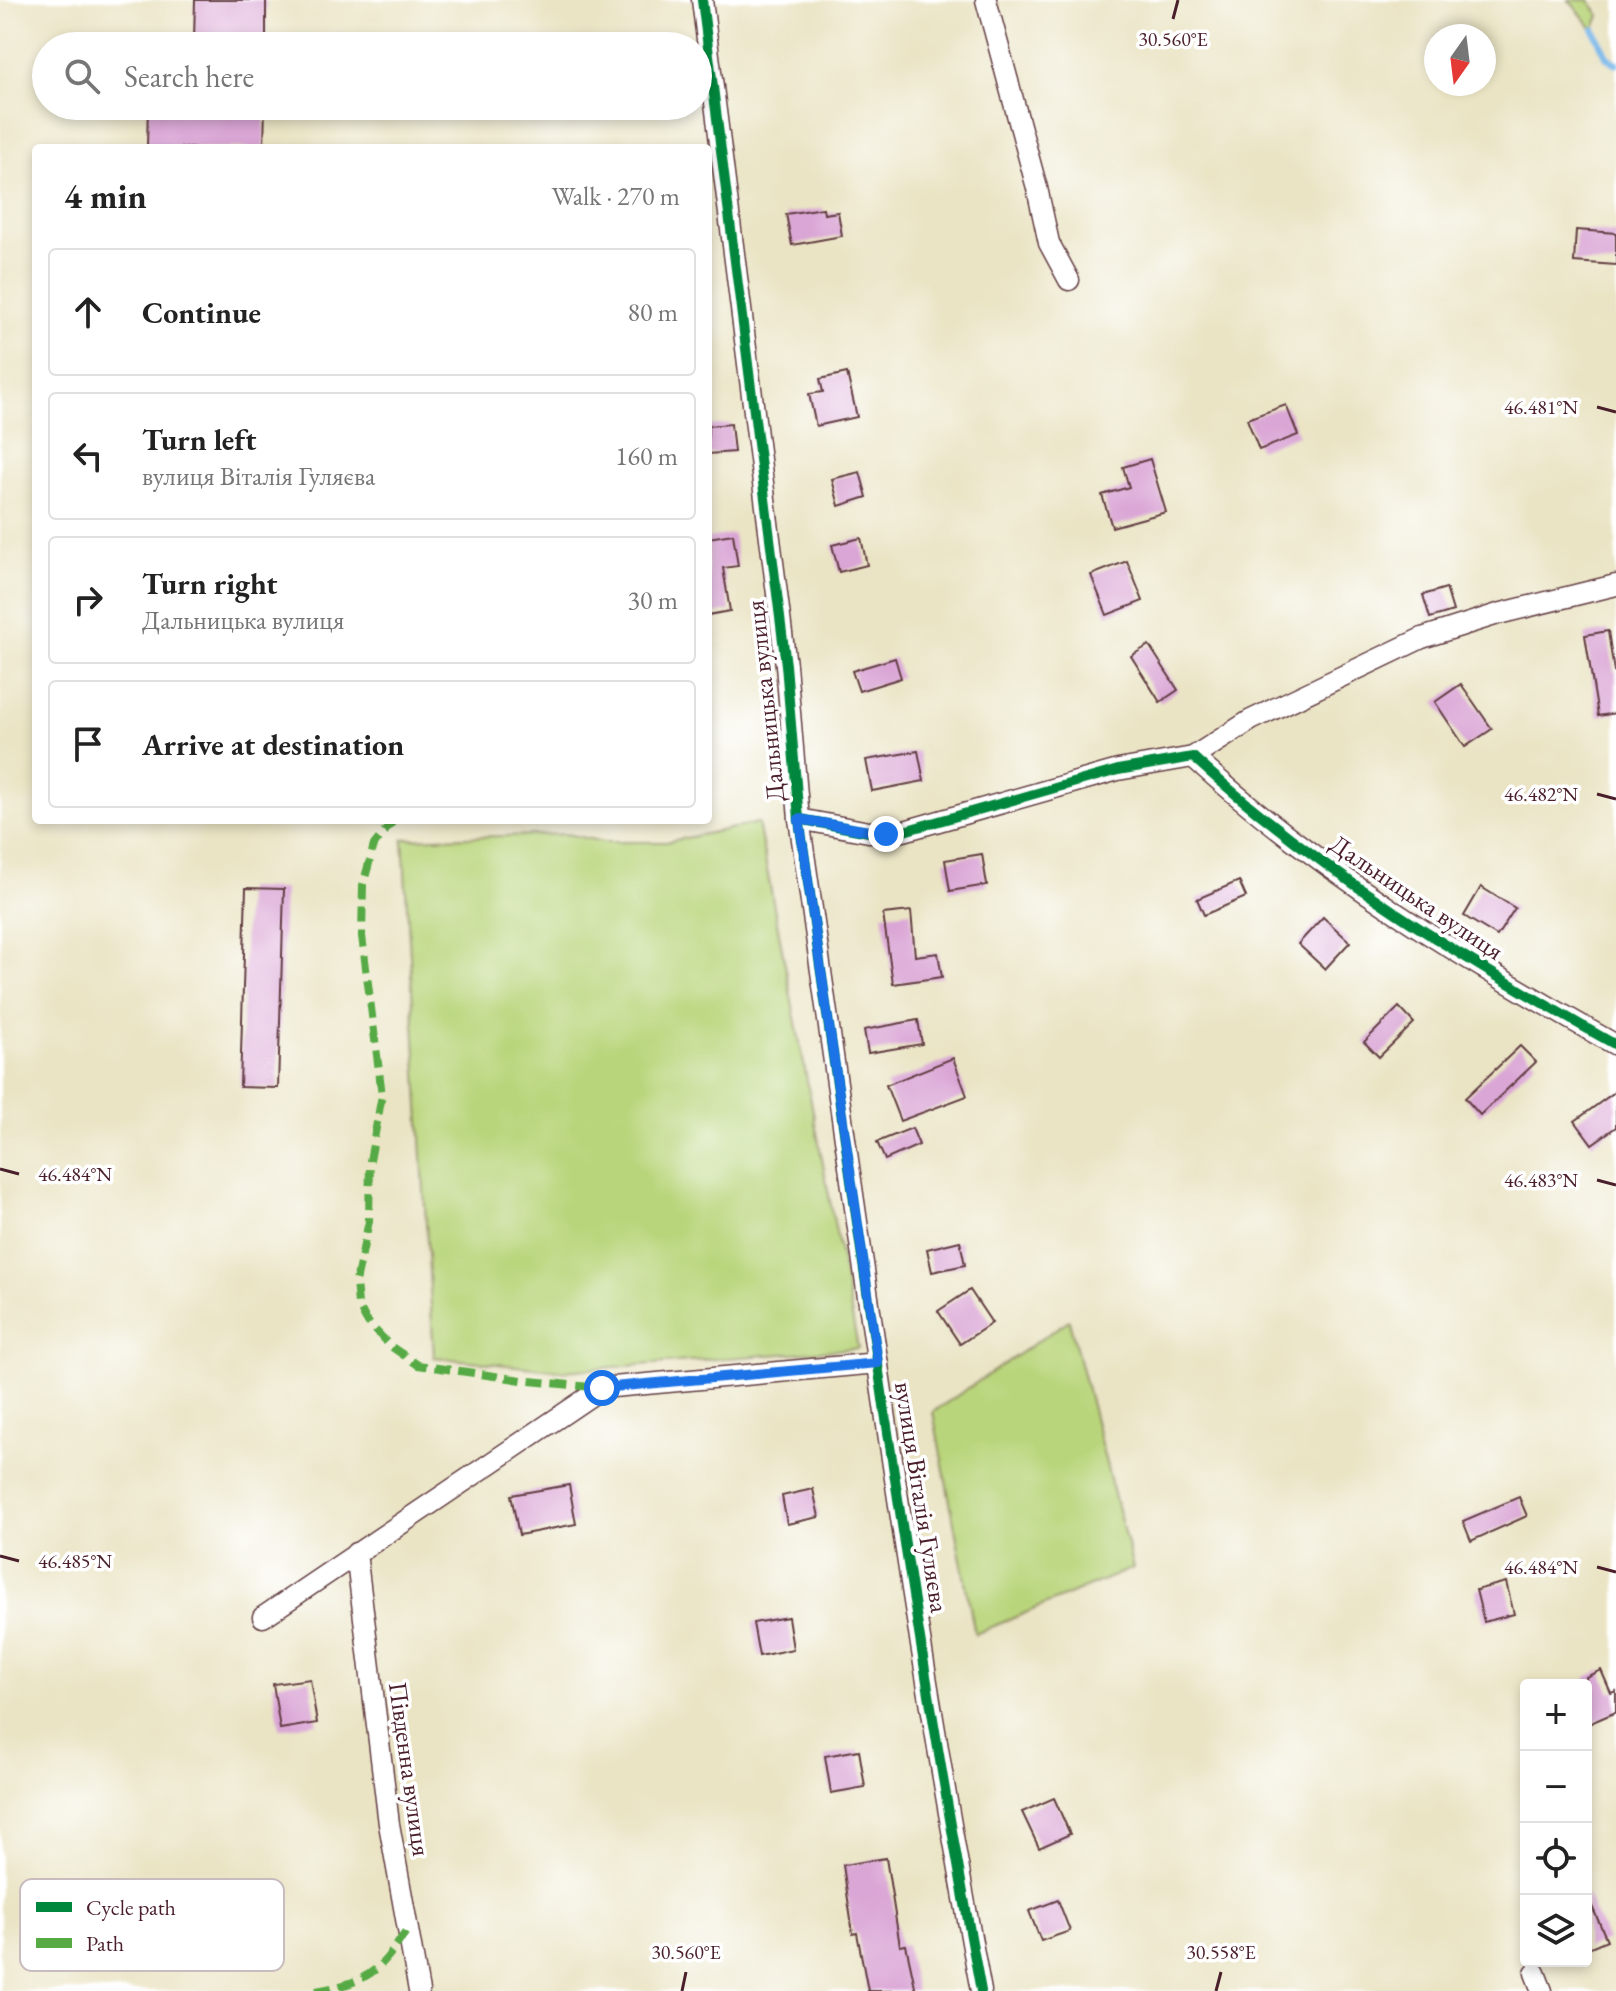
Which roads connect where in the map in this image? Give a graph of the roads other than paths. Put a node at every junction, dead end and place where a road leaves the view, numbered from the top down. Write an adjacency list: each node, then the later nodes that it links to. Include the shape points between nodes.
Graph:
1 (702, 0): 3 (street, Дальницька вулиця)
2 (986, 0): 5 (street, via 1049,243)
3 (706, 32)
4 (712, 79): 8 (street, Дальницька вулиця, via 786,665)
5 (1069, 280)
6 (1616, 585): 7 (street, via 1422,638 1251,720)
7 (1193, 757): 8 (street, Дальницька вулиця, via 1118,770 904,831 869,832); 9 (street, Дальницька вулиця, via 1300,846 1387,906 1514,988)
8 (799, 819): 10 (street, вулиця Віталія Гуляєва)
9 (1616, 1045)
10 (878, 1363): 11 (street, via 602,1388); 14 (street, вулиця Віталія Гуляєва)
11 (356, 1553): 12 (street); 13 (street, Південна вулиця, via 389,1824)
12 (263, 1617)
13 (419, 1991)
14 (981, 1991)

